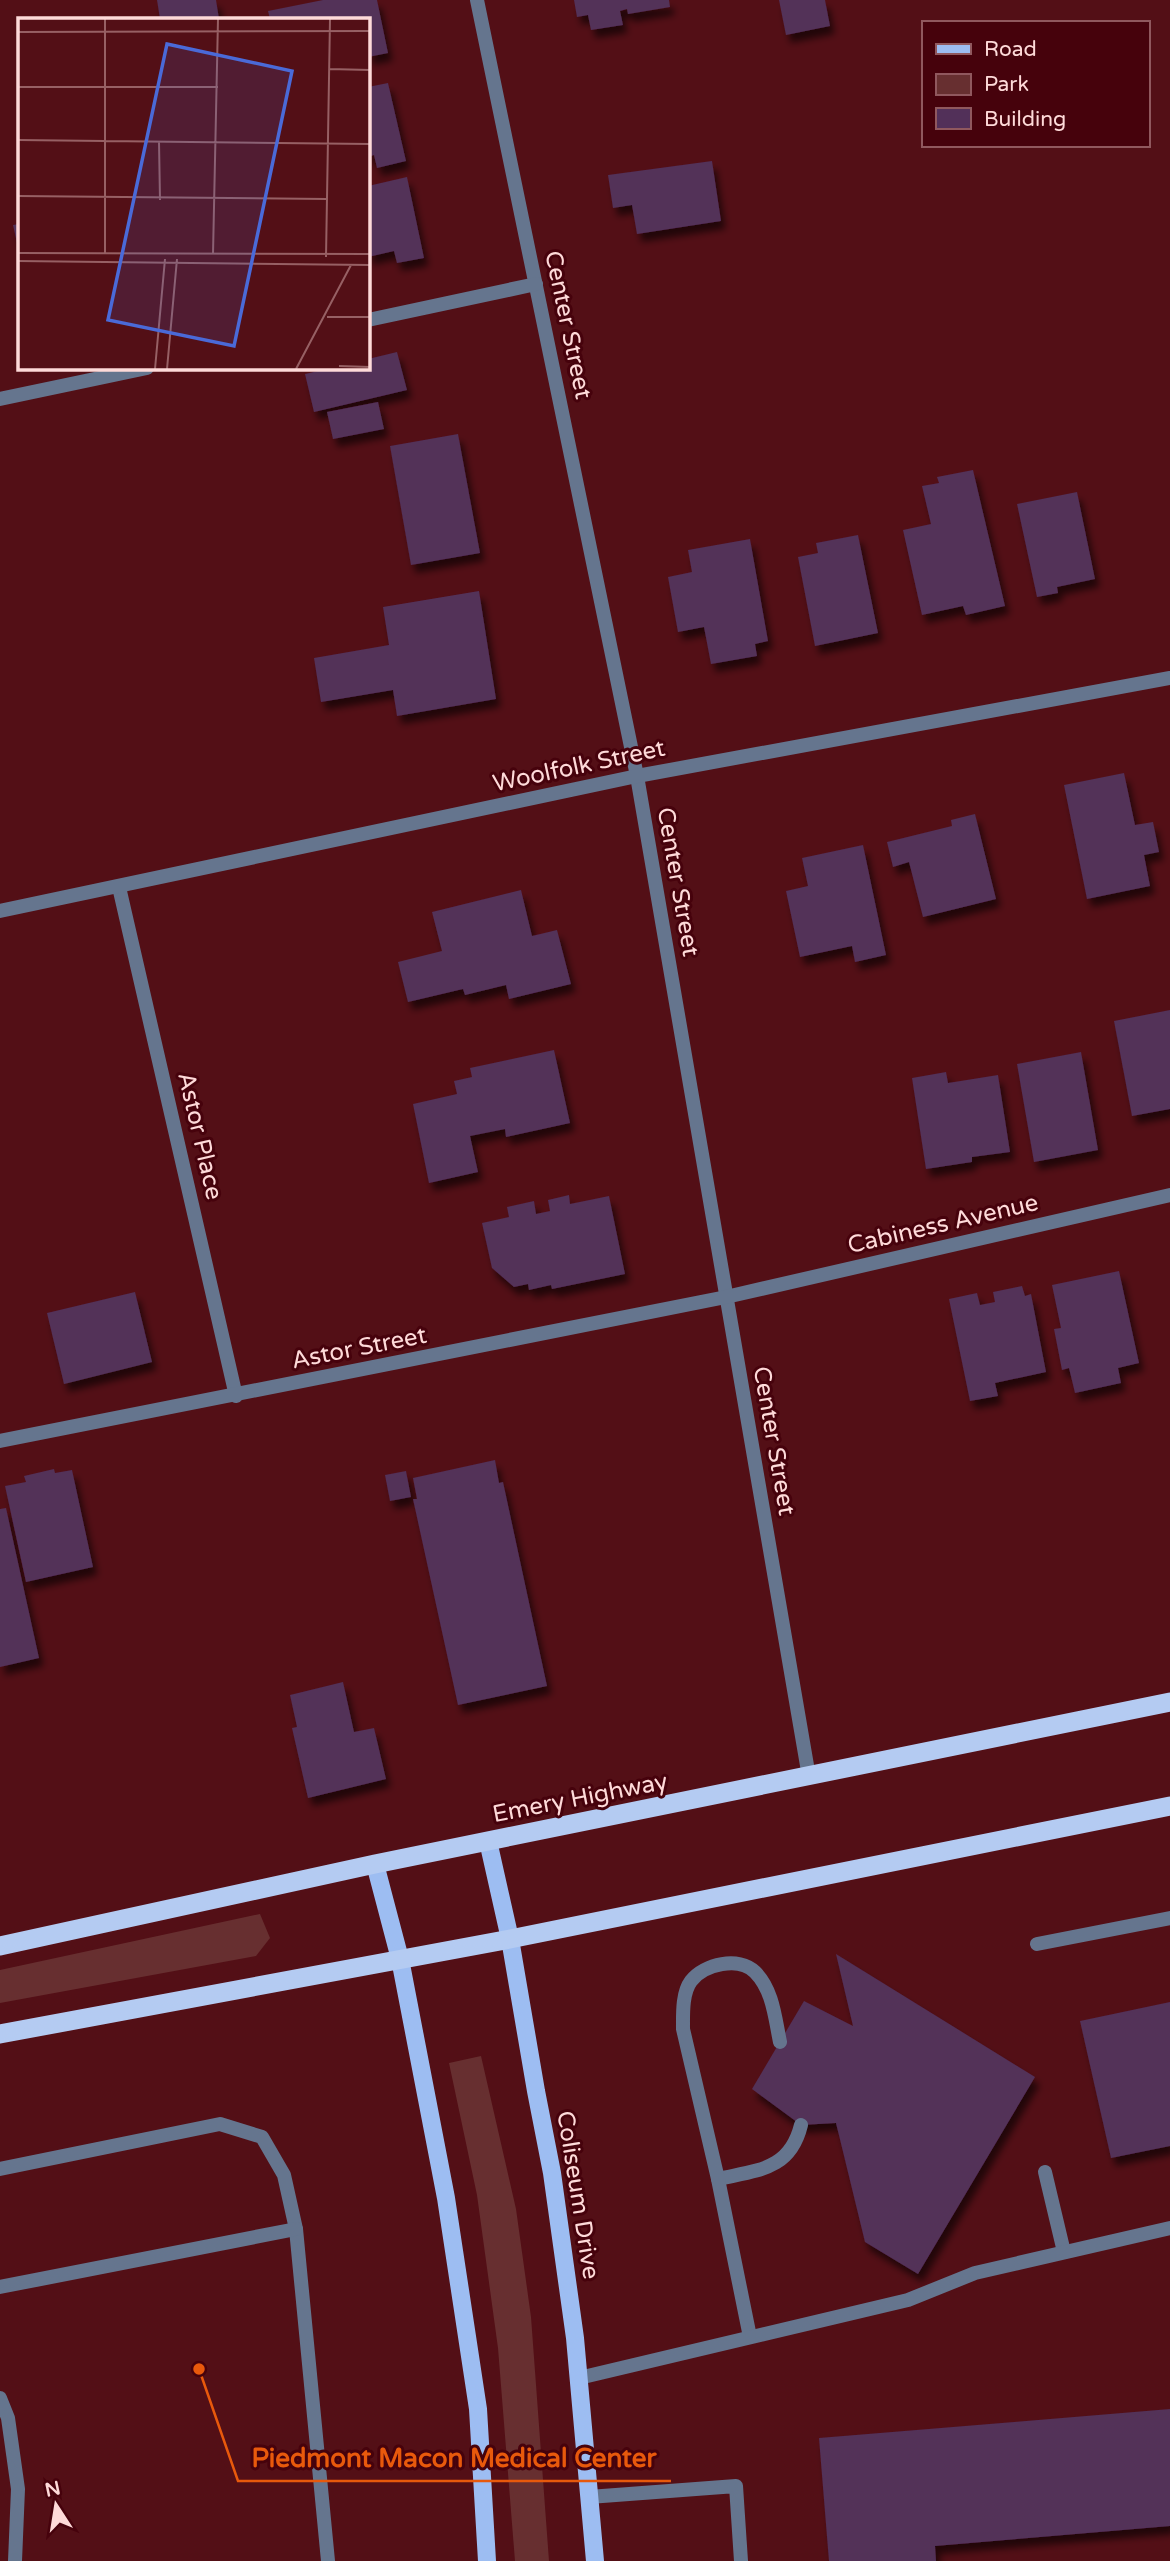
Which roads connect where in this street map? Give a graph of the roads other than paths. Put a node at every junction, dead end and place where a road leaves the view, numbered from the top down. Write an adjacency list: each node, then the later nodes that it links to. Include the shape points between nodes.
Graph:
1 (477, 0): 2 (street, Center Street)
2 (536, 284): 3 (street); 7 (street, Center Street)
3 (369, 320)
4 (142, 369): 5 (street)
5 (0, 399)
6 (1170, 678): 7 (street, Woolfolk Street)
7 (637, 776): 8 (street, Woolfolk Street); 11 (street, Center Street)
8 (119, 887): 9 (street, Woolfolk Street); 12 (street, Astor Place)
9 (0, 911)
10 (1170, 1195): 11 (street, Cabiness Avenue)
11 (726, 1297): 12 (street, Astor Street); 15 (street, Center Street)
12 (236, 1396): 13 (street, Astor Street)
13 (0, 1441)
14 (1170, 1702): 15 (highway, Emery Highway)
15 (809, 1777): 17 (highway, Emery Highway)
16 (1170, 1806): 20 (highway)
17 (488, 1841): 18 (highway, Emery Highway); 20 (main road, Coliseum Drive)
18 (375, 1864): 22 (highway, Emery Highway); 23 (main road)
19 (1170, 1918): 21 (street)
20 (510, 1939): 23 (highway); 35 (main road, Coliseum Drive, via 552,2173)
21 (1037, 1944)
22 (0, 1946)
23 (400, 1958): 24 (highway); 40 (main road, via 446,2198 478,2409)
24 (0, 2034)
25 (780, 2042): 29 (street, via 769,1992 753,1970 731,1962 705,1970 690,1982 683,2029)
26 (801, 2125): 29 (street, via 796,2143 784,2159 761,2170)
27 (0, 2169): 31 (street, via 220,2124 262,2137 285,2175)
28 (1045, 2172): 32 (street)
29 (718, 2179): 34 (street)
30 (1170, 2228): 32 (street)
31 (296, 2229): 33 (street); 39 (street)
32 (1065, 2252): 34 (street, via 975,2273 908,2300)
33 (0, 2287)
34 (750, 2337): 35 (street)
35 (579, 2378): 37 (main road, Coliseum Drive)
36 (0, 2398): 38 (street, via 8,2418 18,2489)
37 (589, 2497): 41 (main road, Coliseum Drive); 42 (street, via 736,2486)
38 (15, 2561)
39 (328, 2561)
40 (487, 2561)
41 (595, 2561)
42 (741, 2561)

